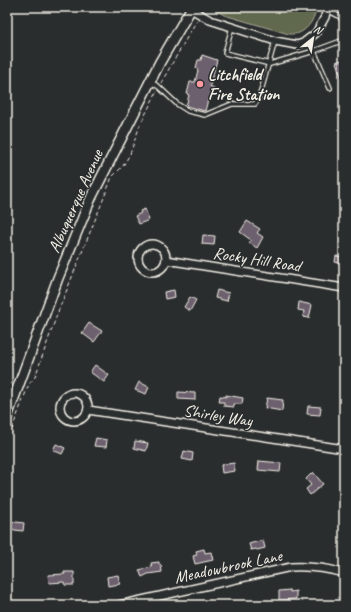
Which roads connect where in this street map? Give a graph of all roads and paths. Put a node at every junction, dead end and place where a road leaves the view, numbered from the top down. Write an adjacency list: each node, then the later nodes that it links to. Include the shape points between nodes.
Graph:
1 (191, 8): 3 (street); 11 (street, Albuquerque Avenue)
2 (327, 8): 4 (lane); 6 (street, via 321,26)
3 (200, 15): 5 (street); 12 (path)
4 (344, 22)
5 (232, 27): 8 (street); 10 (lane, via 225,53)
6 (308, 40): 8 (street, via 298,45); 9 (lane)
7 (344, 40): 9 (lane)
8 (275, 41): 10 (lane)
9 (314, 52): 10 (lane); 13 (lane)
10 (270, 64): 12 (lane, via 255,104 232,104 205,114 188,111)
11 (150, 81): 12 (lane); 17 (street, Albuquerque Avenue, via 91,198 58,278)
12 (159, 87): 18 (path, via 140,125 130,154 112,177 35,377 29,384)
13 (330, 88)
14 (166, 260): 15 (street, Rocky Hill Road)
15 (344, 288)
16 (88, 410): 19 (street, Shirley Way)
17 (7, 417)
18 (7, 442)
19 (344, 449)
20 (344, 573): 21 (street, Meadowbrook Lane, via 328,568 290,567)
21 (157, 597): 22 (street, Meadowbrook Lane); 23 (street)
22 (119, 605)
23 (159, 605)

